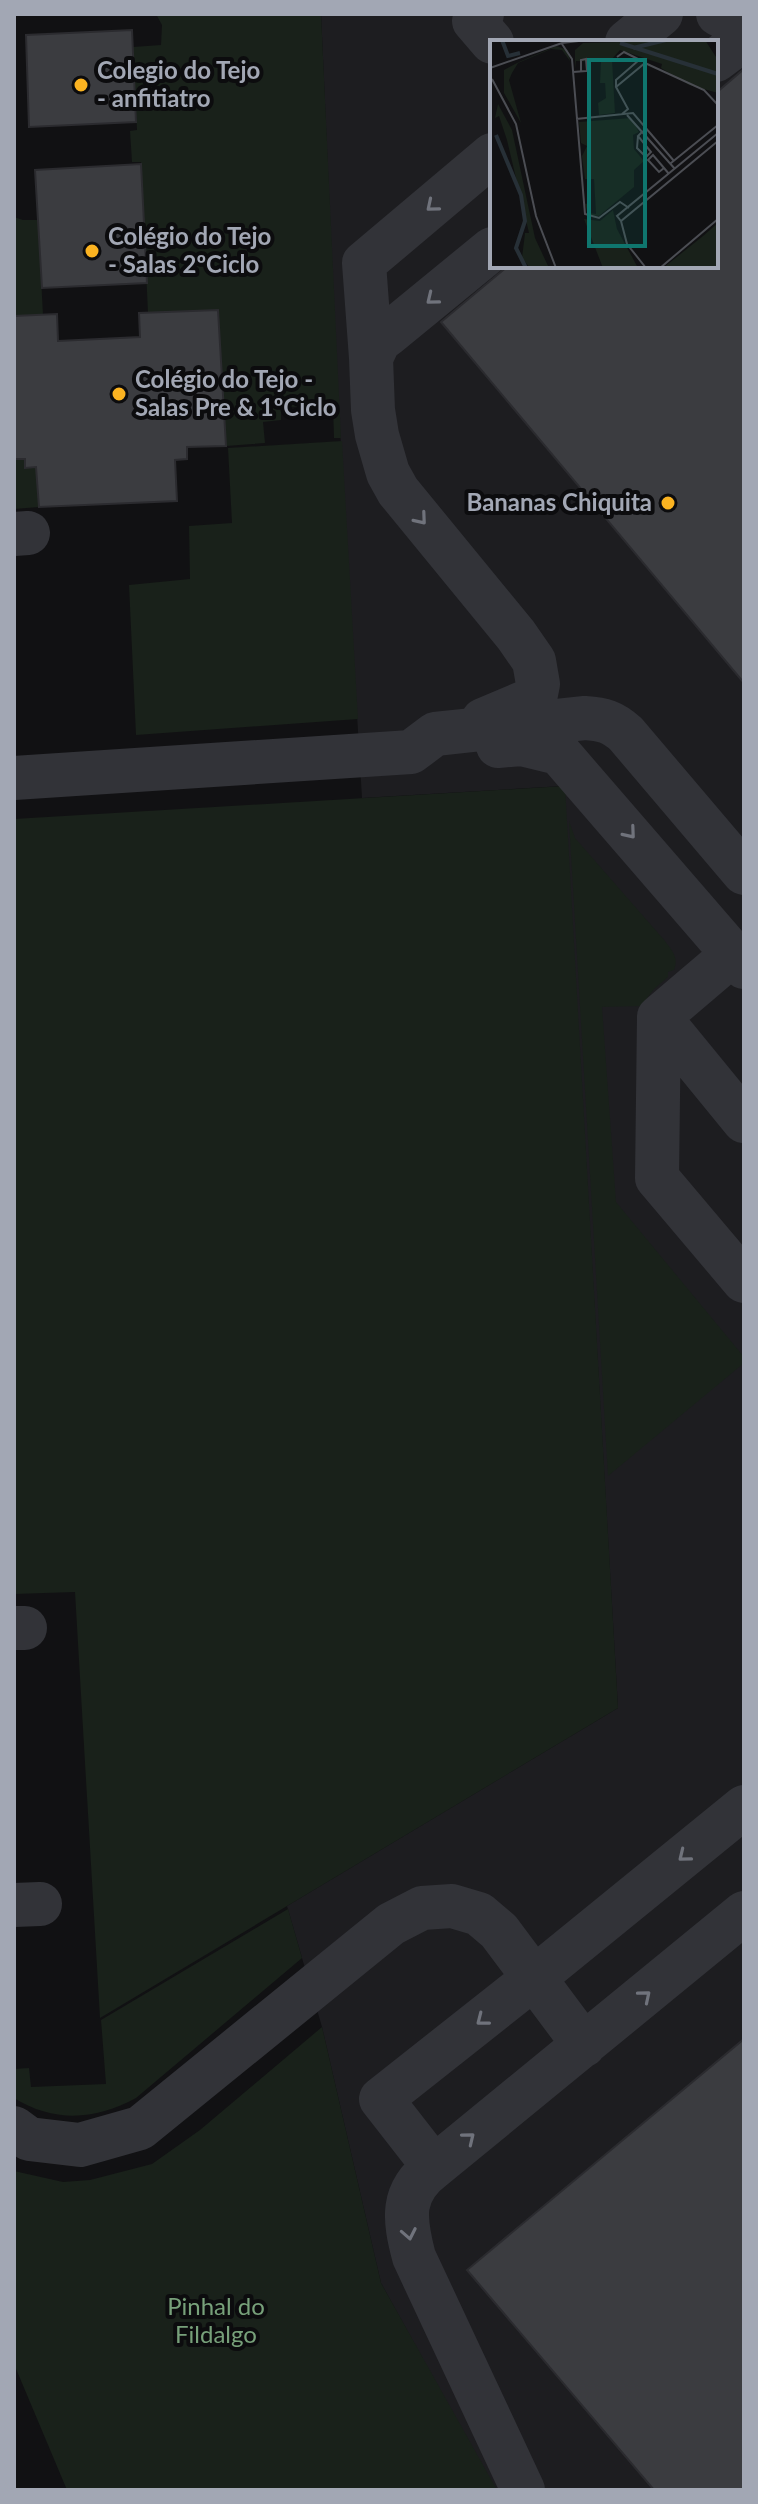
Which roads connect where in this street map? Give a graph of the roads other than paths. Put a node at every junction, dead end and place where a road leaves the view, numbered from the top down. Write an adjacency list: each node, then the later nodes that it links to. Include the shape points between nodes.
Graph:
1 (482, 14): 5 (street, via 474,21)
2 (718, 14): 3 (street)
3 (744, 27)
4 (744, 39): 6 (street)
5 (490, 40)
6 (718, 58)
7 (490, 157): 9 (street, one-way to 9, via 364,263)
8 (490, 251): 9 (street, one-way to 9, via 379,341)
9 (371, 358): 10 (street, one-way to 10, via 373,410 388,473 534,661)
10 (549, 719): 11 (street, via 438,744); 12 (street, via 604,719 617,725); 13 (street, one-way to 13)
11 (14, 778)
12 (744, 873)
13 (738, 961): 14 (street)
14 (659, 1017): 15 (street); 16 (street, via 657,1178)
15 (744, 1121)
16 (744, 1281)
17 (744, 1807): 19 (street, one-way to 19)
18 (744, 1913): 20 (street, one-way to 18)
19 (534, 1978): 20 (street); 21 (street, via 499,1931 479,1914 452,1906 422,1908 391,1924 140,2128 80,2145 29,2139); 22 (street, one-way to 22, via 381,2099)
20 (584, 2045): 22 (street, one-way to 20)
21 (14, 2128)
22 (434, 2167): 23 (street, one-way to 23, via 411,2189 407,2205 414,2257)
23 (523, 2490)

